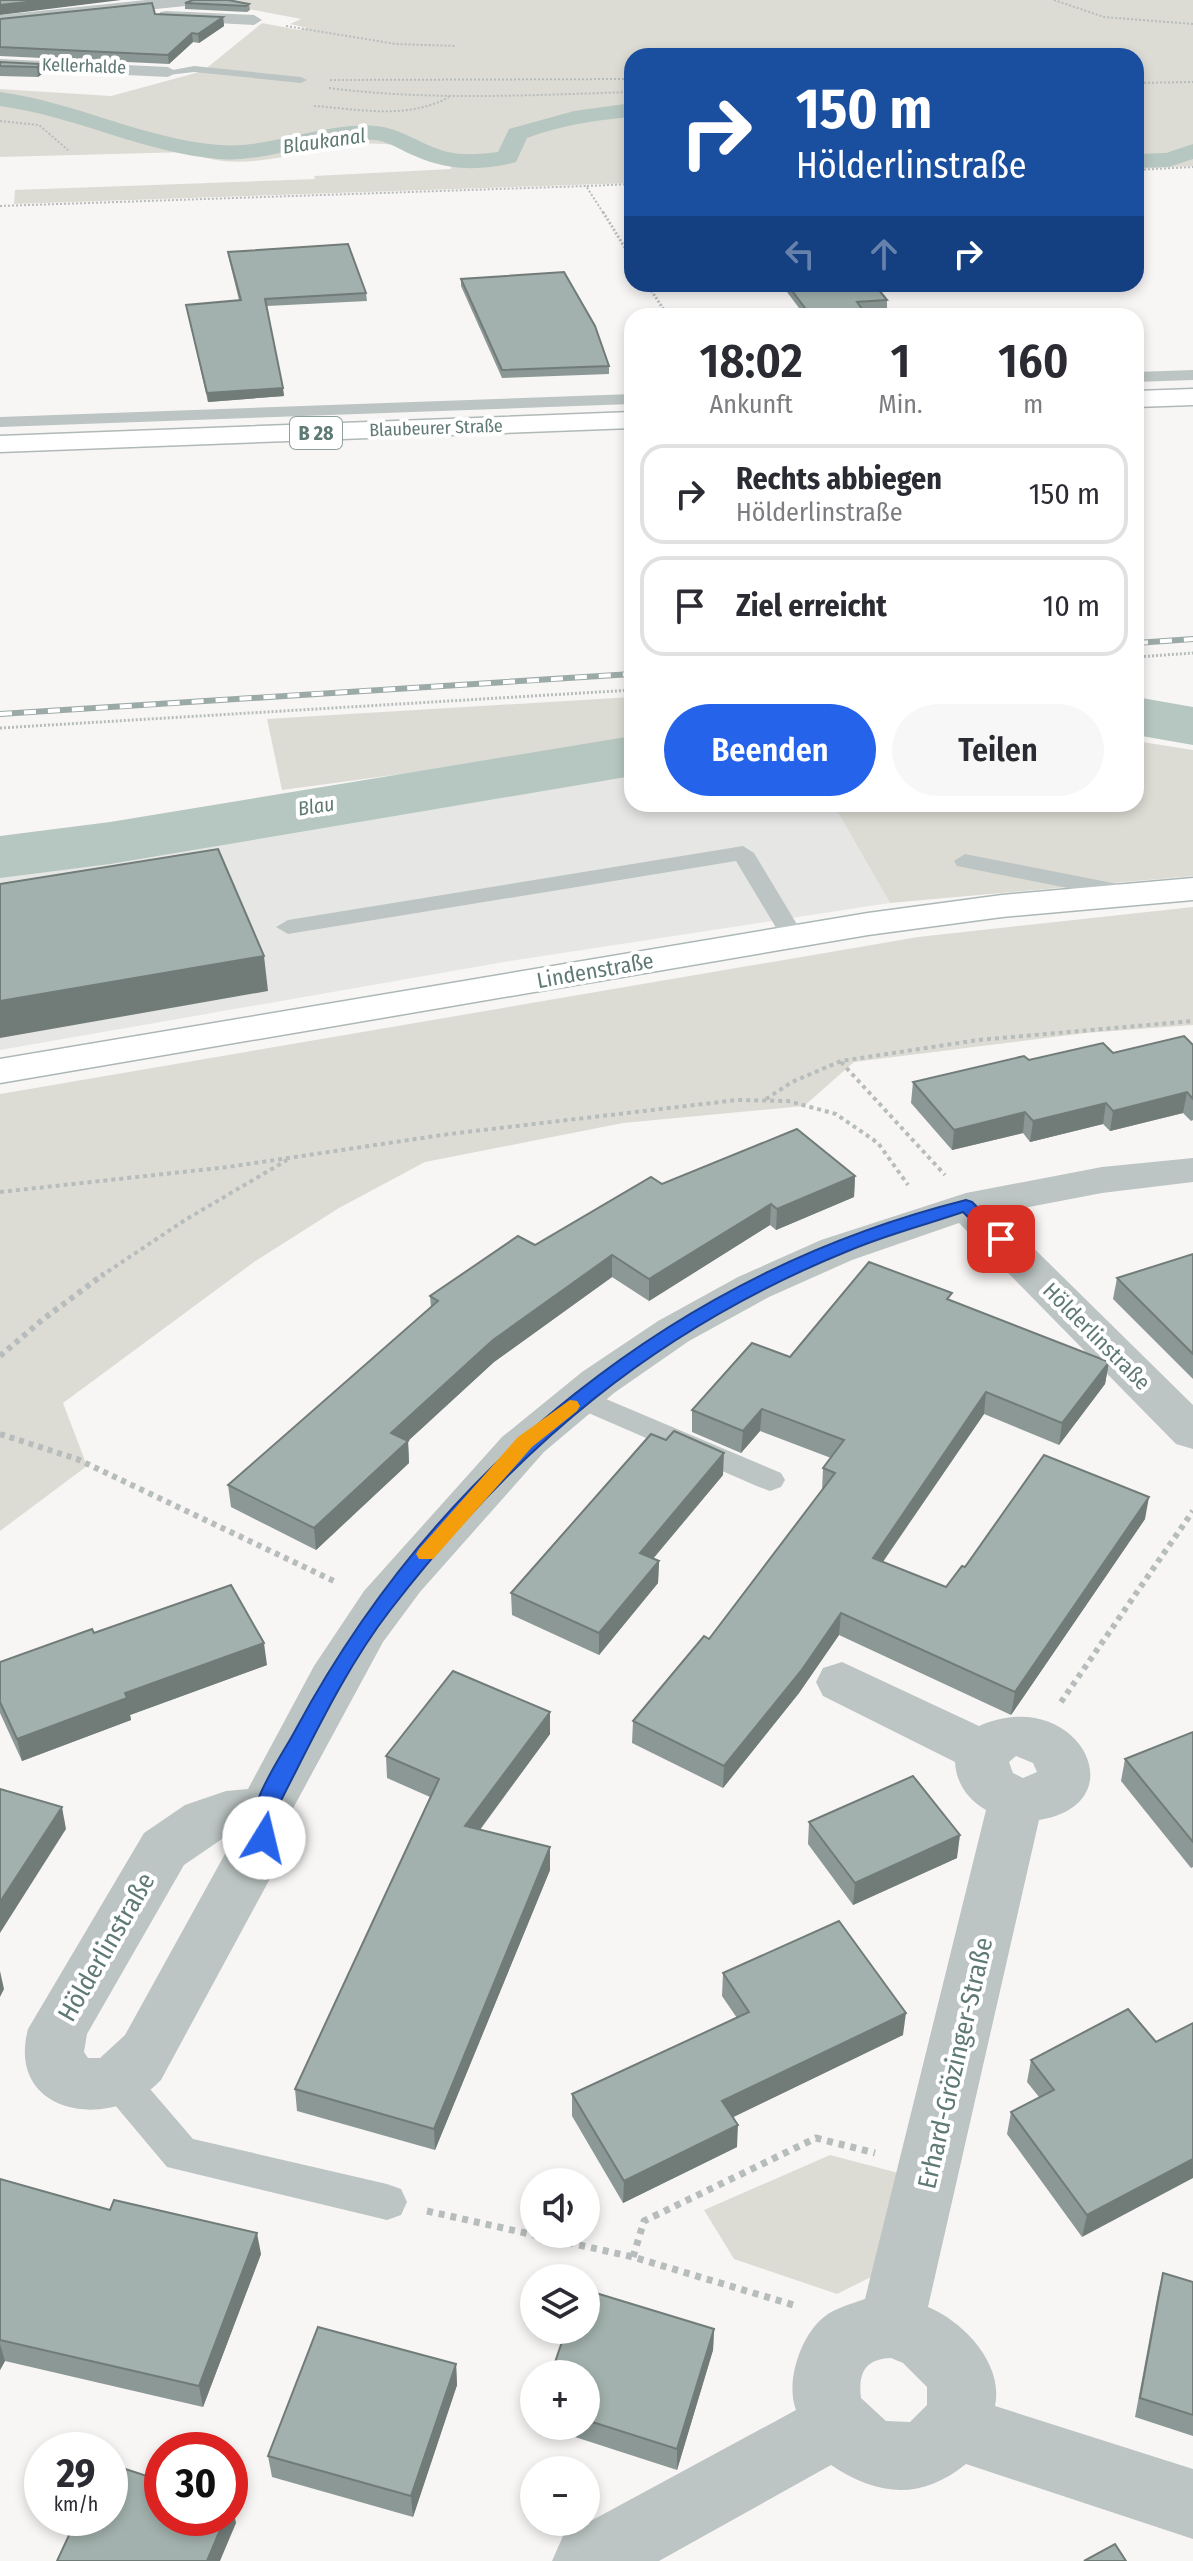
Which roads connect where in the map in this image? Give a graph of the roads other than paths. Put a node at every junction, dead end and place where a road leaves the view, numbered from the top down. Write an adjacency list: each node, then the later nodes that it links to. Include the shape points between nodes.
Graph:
1 (33, 0): 4 (street)
2 (113, 0): 5 (street, via 80,9)
3 (195, 0): 5 (street)
4 (0, 12)
5 (79, 15): 6 (street); 7 (street)
6 (0, 20)
7 (254, 20)
8 (0, 64): 9 (street, Kellerhalde)
9 (168, 72): 10 (lane, via 194,69)
10 (301, 80)
11 (1193, 375): 12 (lane)
12 (1144, 377)
13 (1193, 397): 15 (street)
14 (624, 399): 17 (lane, Blaubeurer Straße)
15 (1144, 399)
16 (624, 420): 18 (street, Blaubeurer Straße / B 28)
17 (0, 422)
18 (0, 444)
19 (965, 861): 21 (lane)
20 (1193, 889): 21 (street, Lindenstraße)
21 (1133, 894): 23 (street, Lindenstraße, via 1002,906)
22 (288, 927): 23 (lane, via 743,853)
23 (792, 936): 24 (street, Lindenstraße)
24 (0, 1071)
25 (1193, 1170): 26 (street)
26 (945, 1198): 27 (street, via 695,1318); 28 (street, Hölderlinstraße)
27 (580, 1398): 29 (lane); 31 (street, via 525,1442 383,1604 339,1669)
28 (1193, 1433)
29 (770, 1480)
30 (842, 1682): 34 (street, Erhard-Grözinger-Straße, via 1009,1745 1055,1751 1064,1764 1063,1782 1043,1798 1016,1800 931,2166)
31 (262, 1814): 32 (street, via 264,1838 254,1860 146,2054); 32 (street, Hölderlinstraße, via 226,1813 164,1849 58,2029 53,2051 66,2076 92,2085)
32 (118, 2080): 33 (lane, via 181,2154)
33 (387, 2202)
34 (879, 2327): 35 (street, via 850,2336 827,2367 827,2407); 36 (street, via 913,2330 951,2361 960,2383 961,2406)
35 (837, 2425): 36 (street, via 853,2442 898,2458 921,2455); 38 (street)
36 (954, 2427): 37 (street)
37 (1193, 2504)
38 (588, 2561)

